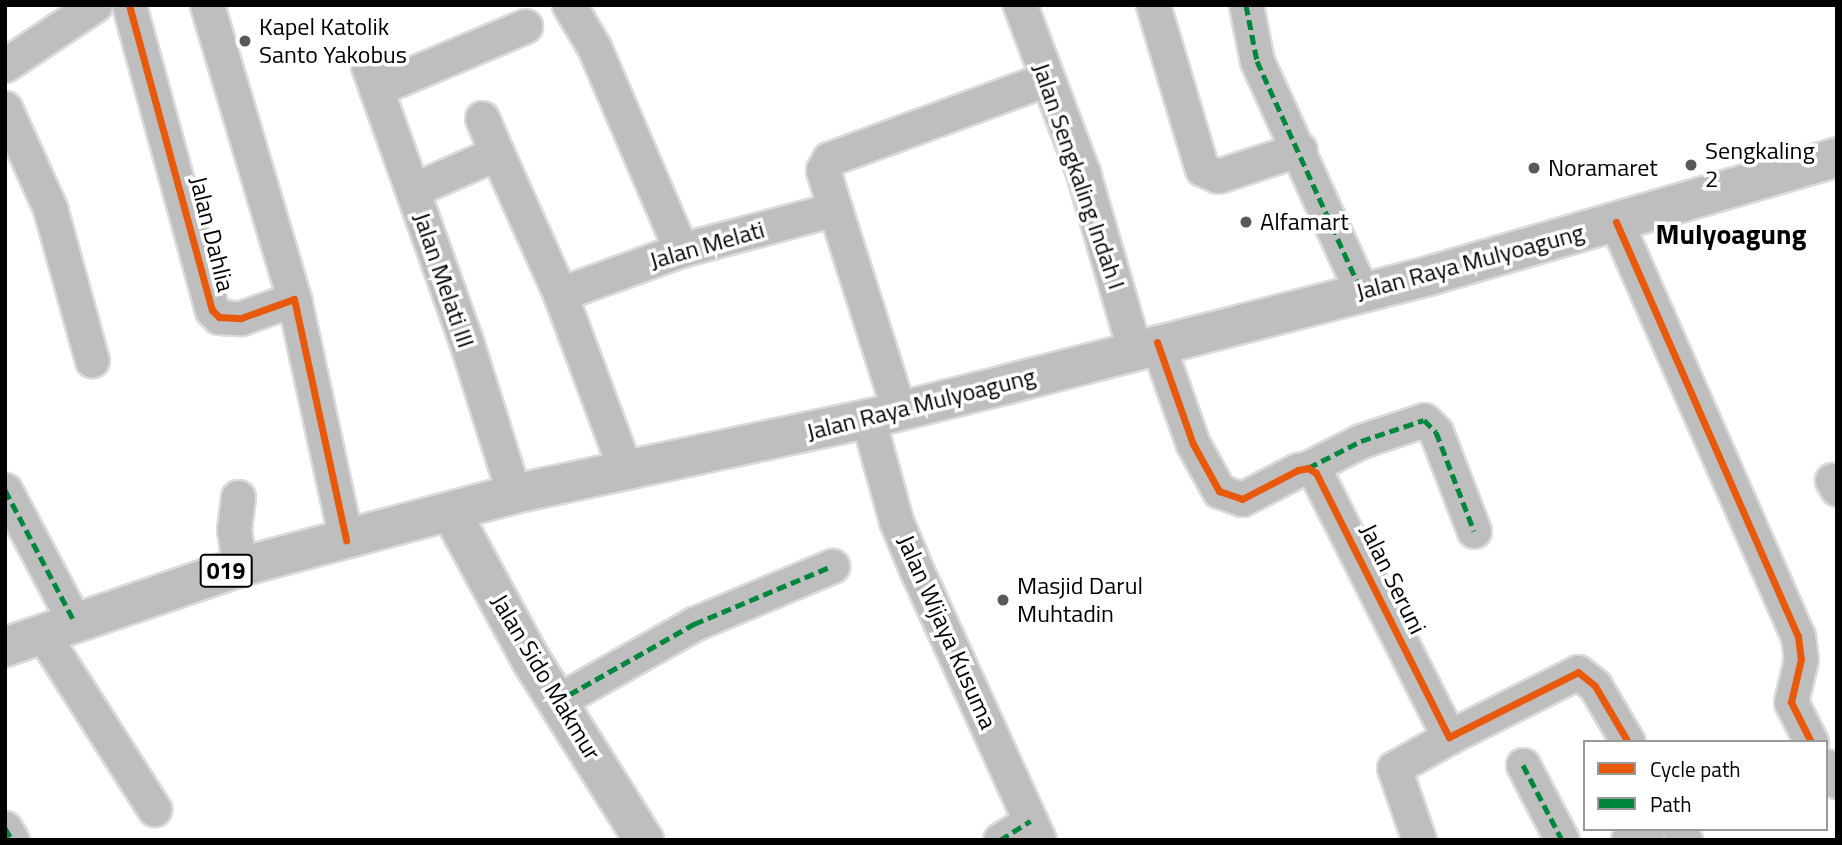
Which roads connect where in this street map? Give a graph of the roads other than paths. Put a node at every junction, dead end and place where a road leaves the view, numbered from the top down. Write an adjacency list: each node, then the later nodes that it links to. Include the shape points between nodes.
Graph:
1 (95, 5): 9 (street)
2 (129, 5): 22 (street, Jalan Dahlia, via 212,310 219,317 241,318)
3 (206, 5): 22 (street)
4 (569, 5): 19 (street, via 594,47)
5 (1020, 5): 10 (street, Jalan Sengkaling Indah I)
6 (1153, 5): 13 (street, via 1202,169 1218,176)
7 (1246, 5): 13 (street, via 1257,61)
8 (526, 26): 16 (street, Jalan Melati III, via 372,78)
9 (5, 65)
10 (1047, 79): 17 (street, via 829,159 823,170); 23 (street, Jalan Sengkaling Indah I)
11 (5, 108): 24 (street, via 50,208)
12 (482, 118): 14 (street)
13 (1300, 149): 20 (street)
14 (496, 153): 16 (street); 21 (street)
15 (1837, 157): 18 (main road, Jalan Raya Mulyoagung / 019)
16 (413, 190): 29 (street, Jalan Melati III)
17 (835, 209): 19 (street, Jalan Melati); 25 (street)
18 (1616, 222): 20 (main road, Jalan Raya Mulyoagung / 019); 41 (street, via 1798,636 1801,659 1791,702)
19 (681, 250): 21 (street, Jalan Melati)
20 (1362, 293): 23 (main road, Jalan Raya Mulyoagung / 019)
21 (560, 294): 27 (street)
22 (294, 299): 33 (street)
23 (1145, 345): 25 (main road, Jalan Raya Mulyoagung / 019); 26 (street, via 1219,491 1242,499)
24 (93, 360)
25 (883, 415): 27 (main road, Jalan Raya Mulyoagung / 019); 45 (street, Jalan Wijaya Kusuma, via 911,557)
26 (1308, 468): 32 (street, via 1361,441 1424,421 1436,432); 39 (street, Jalan Seruni, via 1324,483)
27 (626, 471): 29 (main road, Jalan Raya Mulyoagung / 019)
28 (5, 490): 36 (street)
29 (514, 495): 31 (main road, Jalan Raya Mulyoagung / 019)
30 (238, 497): 35 (street, via 234,530)
31 (451, 512): 33 (main road, Jalan Raya Mulyoagung / 019); 38 (main road, Jalan Sido Makmur)
32 (1474, 531)
33 (346, 540): 35 (main road, Jalan Raya Mulyoagung / 019)
34 (832, 566): 38 (street, via 694,624)
35 (240, 567): 36 (main road, Jalan Raya Mulyoagung / 019)
36 (58, 627): 37 (main road, Jalan Raya Mulyoagung / 019); 43 (street)
37 (5, 647)
38 (556, 702): 47 (main road, Jalan Sido Makmur)
39 (1449, 737): 40 (street, via 1578,672 1595,686); 50 (street, via 1394,768)
40 (1627, 740)
41 (1810, 740)
42 (1523, 765): 51 (street)
43 (154, 808)
44 (5, 828): 48 (street)
45 (1035, 831): 49 (street)
46 (1644, 831): 52 (street)
47 (640, 838)
48 (12, 840)
49 (1000, 840)
50 (1419, 840)
51 (1562, 840)
52 (1628, 840)

